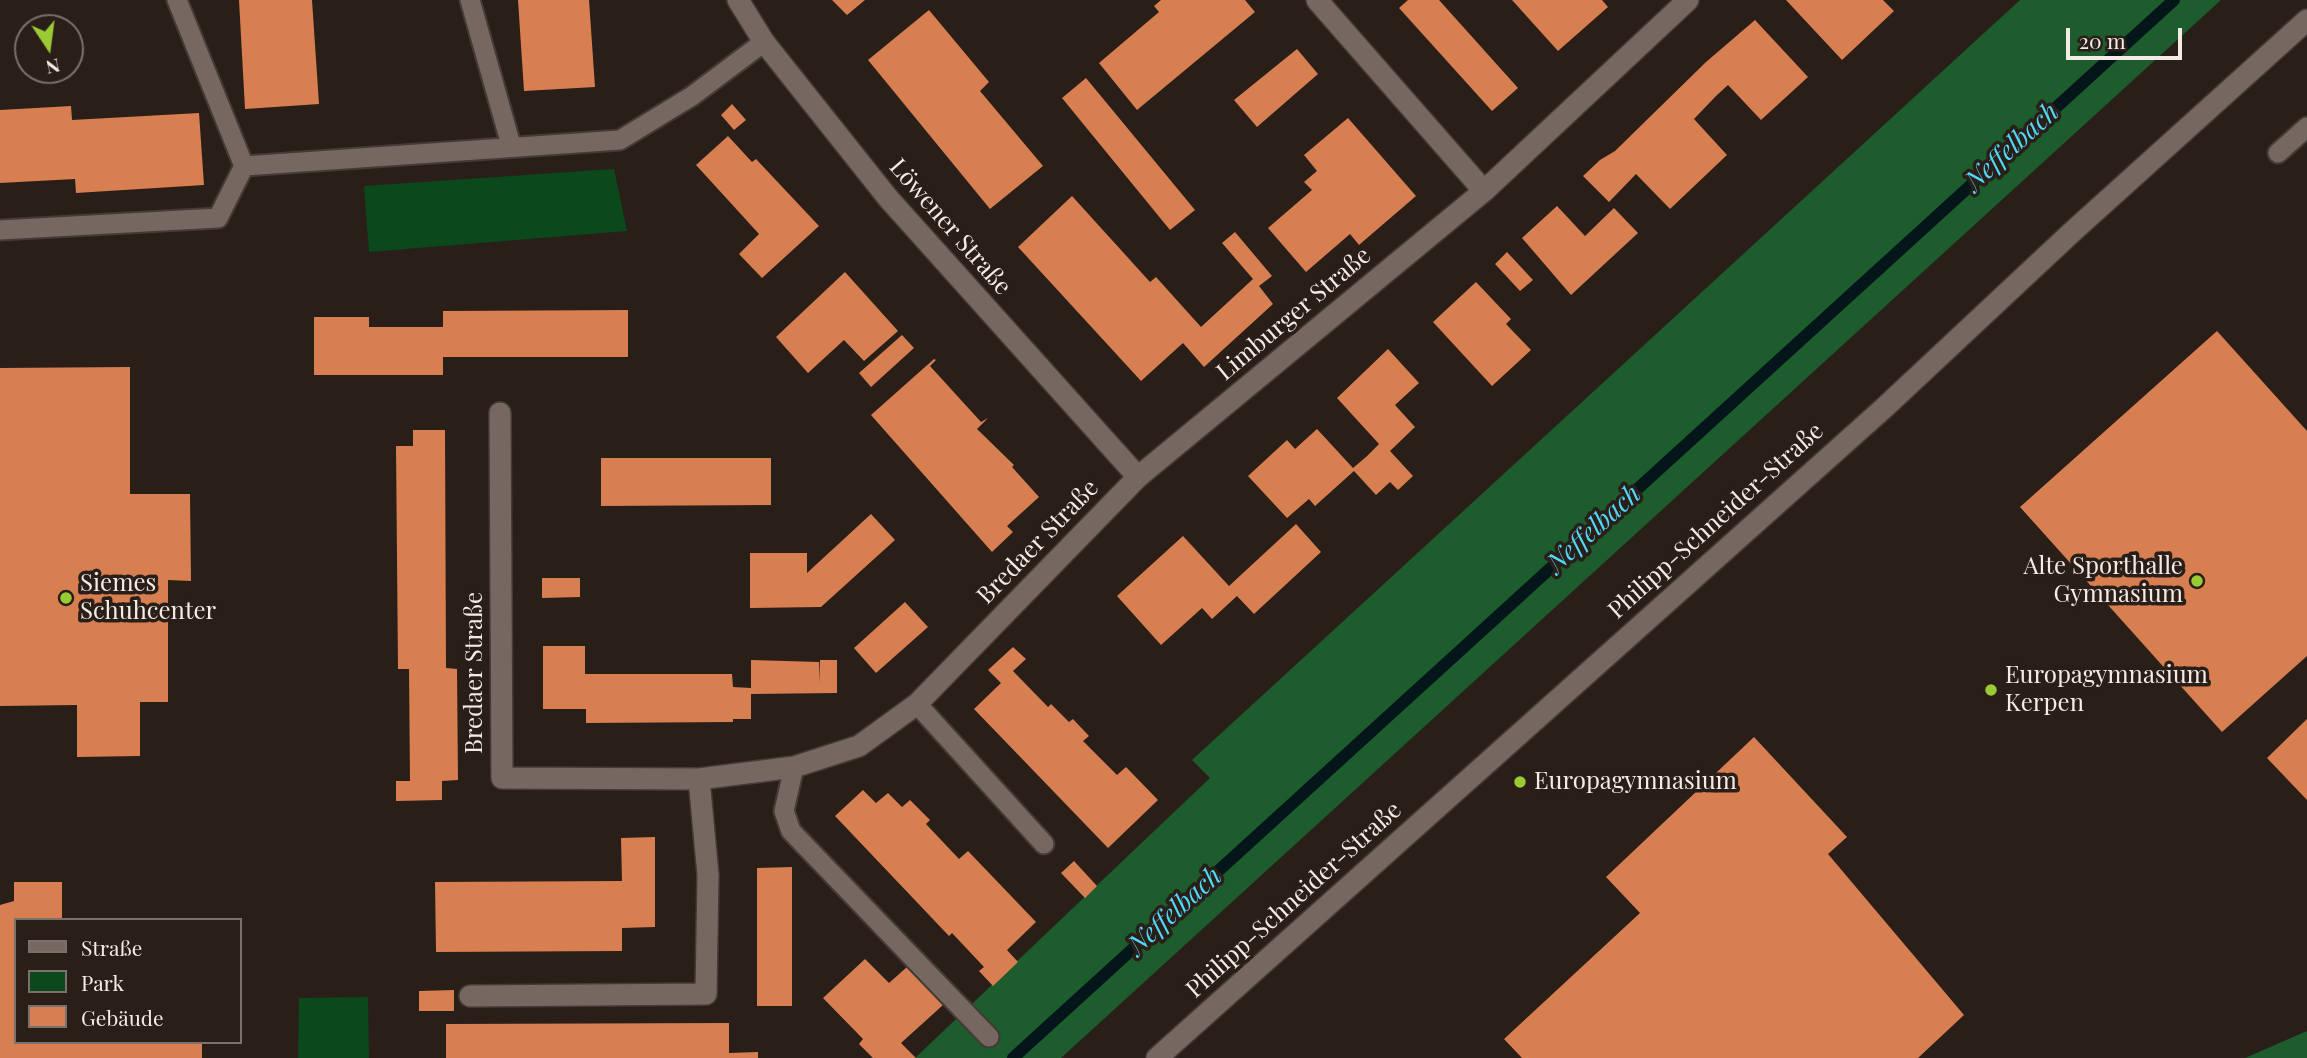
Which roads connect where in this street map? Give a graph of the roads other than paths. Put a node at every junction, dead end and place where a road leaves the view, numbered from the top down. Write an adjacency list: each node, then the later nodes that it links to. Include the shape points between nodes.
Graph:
1 (177, 0): 11 (lane)
2 (470, 0): 9 (lane)
3 (738, 0): 7 (street, Löwener Straße)
4 (1317, 0): 12 (street)
5 (1688, 0): 12 (street, Limburger Straße)
6 (2306, 23): 22 (street, Philipp-Schneider-Straße, via 1884,408)
7 (764, 41): 9 (lane, via 692,96 620,140); 15 (street, Löwener Straße, via 888,198)
8 (2307, 127): 10 (lane)
9 (511, 145): 11 (lane)
10 (2278, 153)
11 (244, 166): 13 (lane, via 218,218)
12 (1484, 191): 15 (street, Limburger Straße)
13 (0, 230)
14 (500, 414): 18 (street, Bredaer Straße, via 502,778)
15 (1138, 477): 16 (street, Bredaer Straße)
16 (917, 704): 17 (street, Bredaer Straße, via 859,747); 19 (lane)
17 (794, 768): 18 (street, Bredaer Straße); 21 (lane, via 784,811 791,831)
18 (699, 779): 20 (street, via 708,875 706,994)
19 (1044, 844)
20 (470, 996)
21 (989, 1037)
22 (1157, 1058)

